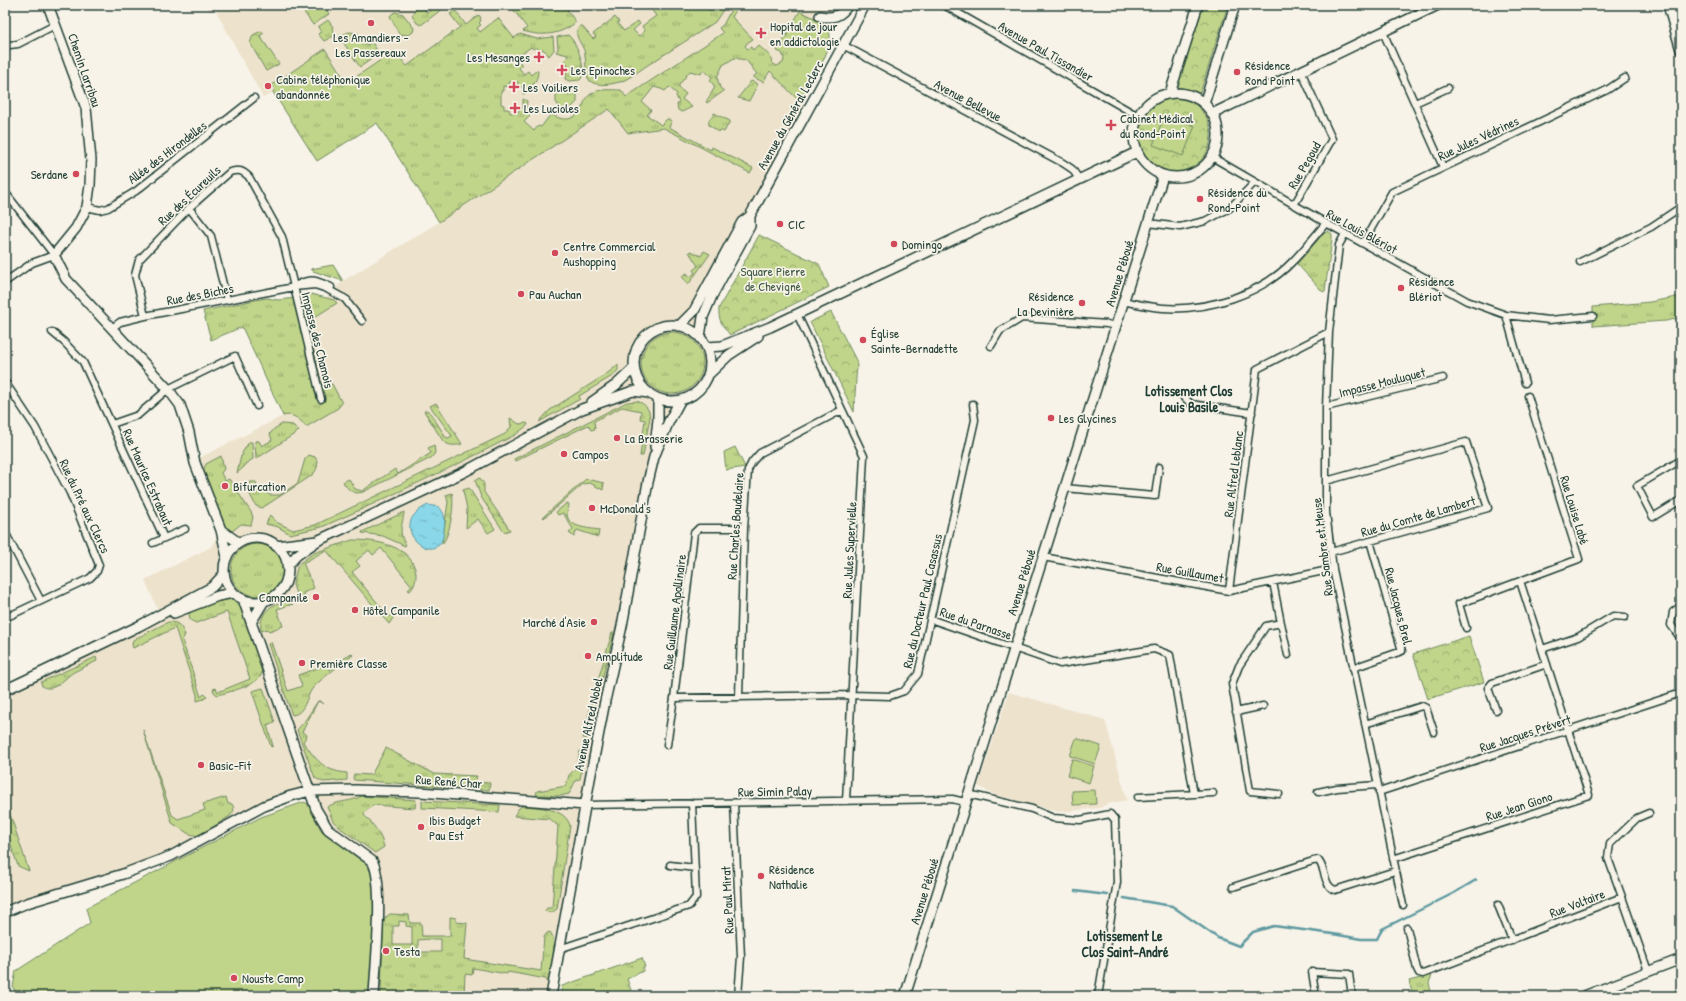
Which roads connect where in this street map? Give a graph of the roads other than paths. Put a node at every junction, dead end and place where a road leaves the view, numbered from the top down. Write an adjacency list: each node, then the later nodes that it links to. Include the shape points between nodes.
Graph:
1 (48, 5): 10 (main road, Chemin Larribau)
2 (848, 5): 9 (main road, via 837,16)
3 (865, 5): 13 (main road, Avenue du Général Leclerc)
4 (944, 5): 23 (street, Avenue Paul Tissandier)
5 (1198, 5): 18 (main road)
6 (1234, 5): 21 (main road)
7 (1438, 5): 11 (main road)
8 (1668, 5): 14 (main road)
9 (820, 16)
10 (56, 25): 12 (street, via 18,44); 32 (main road, Chemin Larribau, via 86,108 91,160)
11 (1382, 32): 15 (main road); 20 (street)
12 (10, 45)
13 (843, 45): 28 (street, Avenue Bellevue, via 1063,163 1072,169); 35 (main road, Avenue du Général Leclerc)
14 (1681, 50)
15 (1300, 71): 22 (main road); 31 (street, Rue Pegoud, via 1332,139)
16 (1625, 78): 26 (street, Rue Jules Védrines, via 1607,90)
17 (1448, 88): 20 (street)
18 (1170, 93): 21 (main road, via 1190,95); 23 (main road, via 1157,97 1146,105)
19 (254, 98): 32 (street, Allée des Hirondelles, via 136,191 108,208 100,210)
20 (1415, 103): 26 (street)
21 (1204, 104): 22 (main road)
22 (1212, 114): 25 (main road, via 1218,135)
23 (1138, 116): 24 (main road, via 1134,127)
24 (1137, 152): 27 (main road, via 1143,162); 28 (main road)
25 (1212, 157): 27 (main road, via 1203,168 1190,175); 29 (street, Rue Louis Blériot)
26 (1443, 167): 39 (street, Rue Jules Védrines, via 1392,192)
27 (1163, 176): 36 (main road, Avenue Péboué)
28 (1079, 179): 46 (main road)
29 (1255, 182): 31 (street, Rue Louis Blériot); 36 (street, via 1230,208 1205,221 1180,227)
30 (5, 192): 40 (street)
31 (1294, 205): 37 (street, Rue Louis Blériot)
32 (87, 207): 40 (main road, Chemin Larribau, via 76,228)
33 (1681, 207): 41 (street, via 1651,227)
34 (188, 208): 43 (street, Rue des Écureuils, via 230,172 244,172 250,177 282,237); 44 (street, via 211,236); 48 (street, Rue des Écureuils, via 139,260 135,275)
35 (750, 216): 51 (main road, Avenue du Général Leclerc, via 742,222 694,311); 57 (main road, Avenue du Général Leclerc, via 750,226 703,317)
36 (1148, 223): 45 (main road, Avenue Péboué)
37 (1326, 223): 38 (street, Rue Louis Blériot); 45 (street, via 1291,264 1260,285 1234,298 1211,305 1187,308 1162,308)
38 (1345, 234): 39 (street, Rue Louis Blériot); 56 (street, Rue Sambre et Meuse, via 1338,245)
39 (1363, 243): 47 (street, Rue Louis Blériot, via 1461,298)
40 (54, 255): 42 (street, via 32,263); 54 (main road, via 66,278)
41 (1580, 262)
42 (5, 282)
43 (294, 287): 44 (street, Rue des Biches); 50 (street, Rue des Biches, via 315,285 327,289 347,300); 70 (street, Impasse des Chamois)
44 (226, 300): 48 (street, Rue des Biches)
45 (1123, 301): 52 (main road, Avenue Péboué)
46 (798, 314): 53 (main road); 76 (street, Rue Jules Supervielle)
47 (1506, 315): 49 (street, Rue Louis Blériot, via 1549,320); 64 (street)
48 (145, 316): 54 (street, Rue des Biches, via 120,322)
49 (1593, 316)
50 (362, 322)
51 (679, 326): 57 (main road); 60 (main road, via 661,327 643,338 638,347)
52 (1115, 326): 59 (street, via 1022,318 1000,331); 83 (main road, Avenue Péboué)
53 (770, 327): 58 (main road, via 722,346); 61 (main road, via 729,355)
54 (112, 328): 65 (main road)
55 (52, 332): 78 (street, Rue Maurice Estrabaut, via 83,362)
56 (1329, 332): 74 (street, Rue Sambre et Meuse); 77 (street, Rue Alfred Leblanc, via 1257,369)
57 (700, 337): 58 (main road)
58 (707, 346): 61 (main road)
59 (991, 346)
60 (634, 368): 66 (main road, via 637,378); 75 (main road, via 616,385)
61 (709, 374): 71 (main road, via 698,391)
62 (1443, 378): 74 (street, Impasse Mouluquet)
63 (5, 382): 106 (street, Rue du Pré aux Clercs, via 35,427 70,493 99,564 97,571 90,578)
64 (1525, 383)
65 (168, 389): 73 (street, Rue Maurice Estrabaut, via 235,356); 78 (street, Rue Maurice Estrabaut, via 138,415); 87 (main road, via 180,405 195,463)
66 (649, 393): 69 (main road); 75 (main road, via 633,391)
67 (1183, 396): 77 (street, via 1191,404)
68 (1528, 396): 101 (street, Rue Louise Labé, via 1579,559)
69 (658, 398): 71 (main road); 79 (main road, Avenue Alfred Nobel)
70 (321, 399)
71 (680, 401): 79 (main road, Avenue Alfred Nobel)
72 (973, 404): 111 (street, Rue du Docteur Paul Casassus, via 975,420)
73 (258, 406)
74 (1326, 407): 82 (street, Rue Sambre et Meuse)
75 (582, 409): 90 (main road, via 464,472)
76 (842, 410): 85 (street, Rue Charles Baudelaire, via 760,453 752,462 748,470); 124 (street, Rue Jules Supervielle, via 864,456)
77 (1252, 413): 103 (street, Rue Alfred Leblanc)
78 (112, 424): 89 (street, Rue Maurice Estrabaut)
79 (654, 457): 146 (main road, Avenue Alfred Nobel)
80 (1681, 460): 84 (street, via 1636,486 1653,517)
81 (1159, 467): 83 (street, via 1155,496)
82 (1326, 481): 91 (street, Rue du Comte de Lambert, via 1466,442 1488,508); 95 (street, Rue Sambre et Meuse, via 1326,512)
83 (1064, 488): 97 (main road, Avenue Péboué)
84 (1681, 500)
85 (744, 528): 125 (street, Rue Charles Baudelaire); 126 (street, Rue Guillaume Apollinaire, via 699,528 694,533)
86 (185, 529): 89 (street, Rue Maurice Estrabaut)
87 (221, 530): 93 (main road); 96 (main road)
88 (5, 532): 106 (street)
89 (164, 538): 92 (street, Rue Maurice Estrabaut)
90 (316, 541): 94 (main road); 98 (main road)
91 (1370, 541): 95 (street, Rue du Comte de Lambert); 121 (street, Rue Jacques Brel, via 1402,651)
92 (153, 543)
93 (239, 543): 94 (main road, via 260,538); 96 (main road)
94 (276, 546): 98 (main road, via 282,552)
95 (1331, 552): 99 (street, Rue Sambre et Meuse)
96 (227, 557): 100 (main road)
97 (1043, 557): 103 (street, Rue Guillaumet); 117 (main road, Avenue Péboué)
98 (287, 566): 107 (main road, via 285,583 280,591)
99 (1333, 569): 102 (street, Rue Guillaumet); 121 (street, Rue Sambre et Meuse)
100 (224, 574): 104 (main road); 114 (main road, via 212,587)
101 (1520, 581): 115 (street, via 1460,604); 118 (street)
102 (1273, 582): 103 (street, Rue Guillaumet); 113 (street)
103 (1229, 591)
104 (233, 593): 105 (main road); 114 (main road, via 218,596)
105 (243, 599): 107 (main road, via 253,602); 112 (main road)
106 (41, 601): 110 (street, Rue du Pré aux Clercs)
107 (264, 601): 112 (main road)
108 (1681, 606): 116 (street, via 1673,612 1671,625)
109 (1625, 617): 118 (street, via 1613,616 1578,637)
110 (5, 618)
111 (930, 619): 117 (street, Rue du Parnasse); 124 (street, Rue du Docteur Paul Casassus, via 918,674 904,691 890,696)
112 (252, 621): 135 (main road)
113 (1280, 623): 119 (street); 129 (street, via 1266,626 1239,666 1232,684)
114 (139, 626): 122 (main road)
115 (1466, 628)
116 (1681, 639)
117 (1014, 648): 139 (street, Rue du Parnasse, via 1060,664 1154,649 1170,655); 142 (main road, Avenue Péboué)
118 (1542, 649): 120 (street)
119 (1288, 655)
120 (1547, 664): 128 (street, via 1492,683 1488,688); 131 (street)
121 (1352, 668): 130 (street, Rue Sambre et Meuse)
122 (5, 690)
123 (1678, 694): 131 (street, Rue Jacques Prévert)
124 (852, 695): 125 (street, Rue du Docteur Paul Casassus); 143 (street, Rue Jules Supervielle)
125 (740, 696): 126 (street, Rue du Docteur Paul Casassus)
126 (674, 698): 133 (street, Rue Guillaume Apollinaire)
127 (1263, 706): 129 (street)
128 (1496, 710)
129 (1236, 712): 140 (street, via 1250,791)
130 (1365, 724): 132 (street, via 1422,706 1426,708); 134 (street, Rue Sambre et Meuse)
131 (1568, 731): 137 (street, Rue Jacques Prévert); 148 (street, Rue Jean Giono, via 1589,794)
132 (1434, 732)
133 (666, 745)
134 (1377, 785): 136 (street); 137 (street, Rue Sambre et Meuse)
135 (310, 791): 146 (main road, Rue René Char, via 420,792); 156 (main road, Rue René Char, via 264,806 171,856); 162 (main road, via 324,824 372,862 376,870 378,910)
136 (1318, 792)
137 (1379, 792): 148 (street, Rue Sambre et Meuse)
138 (1213, 793): 139 (street)
139 (1194, 794): 141 (street)
140 (1279, 794)
141 (1138, 797)
142 (966, 798): 143 (street, Rue Simin Palay); 165 (main road, Avenue Péboué); 166 (street, Rue Simin Palay, via 1032,809 1053,818 1080,820 1110,814 1116,820 1117,882)
143 (846, 800): 145 (street, Rue Simin Palay)
144 (692, 803): 145 (street, Rue Simin Palay); 146 (street, Rue Simin Palay); 150 (street)
145 (734, 803): 164 (street, Rue Paul Mirat, via 741,957)
146 (585, 805): 159 (main road, Avenue Alfred Nobel)
147 (1649, 813): 153 (street, via 1637,818 1610,844 1608,858)
148 (1393, 859): 151 (street, Rue Sambre et Meuse)
149 (670, 865): 150 (street)
150 (695, 868): 159 (street, via 696,896 689,906)
151 (1395, 871): 152 (street, via 1335,890 1328,884 1321,863 1313,860); 155 (street, Rue Sambre et Meuse)
152 (1233, 887)
153 (1622, 897): 158 (street, Rue Voltaire); 161 (street, Rue Voltaire)
154 (1498, 904): 158 (street)
155 (1403, 905)
156 (5, 912)
157 (1407, 928): 158 (street, Rue Voltaire, via 1416,969 1423,974)
158 (1512, 940)
159 (559, 949): 163 (main road, Avenue Alfred Nobel)
160 (1681, 959): 161 (main road)
161 (1648, 971): 169 (main road)
162 (374, 996)
163 (551, 996)
164 (738, 996)
165 (904, 996)
166 (1098, 996)
167 (1316, 996): 168 (street, via 1312,972 1349,974)
168 (1352, 996)
169 (1584, 996)

